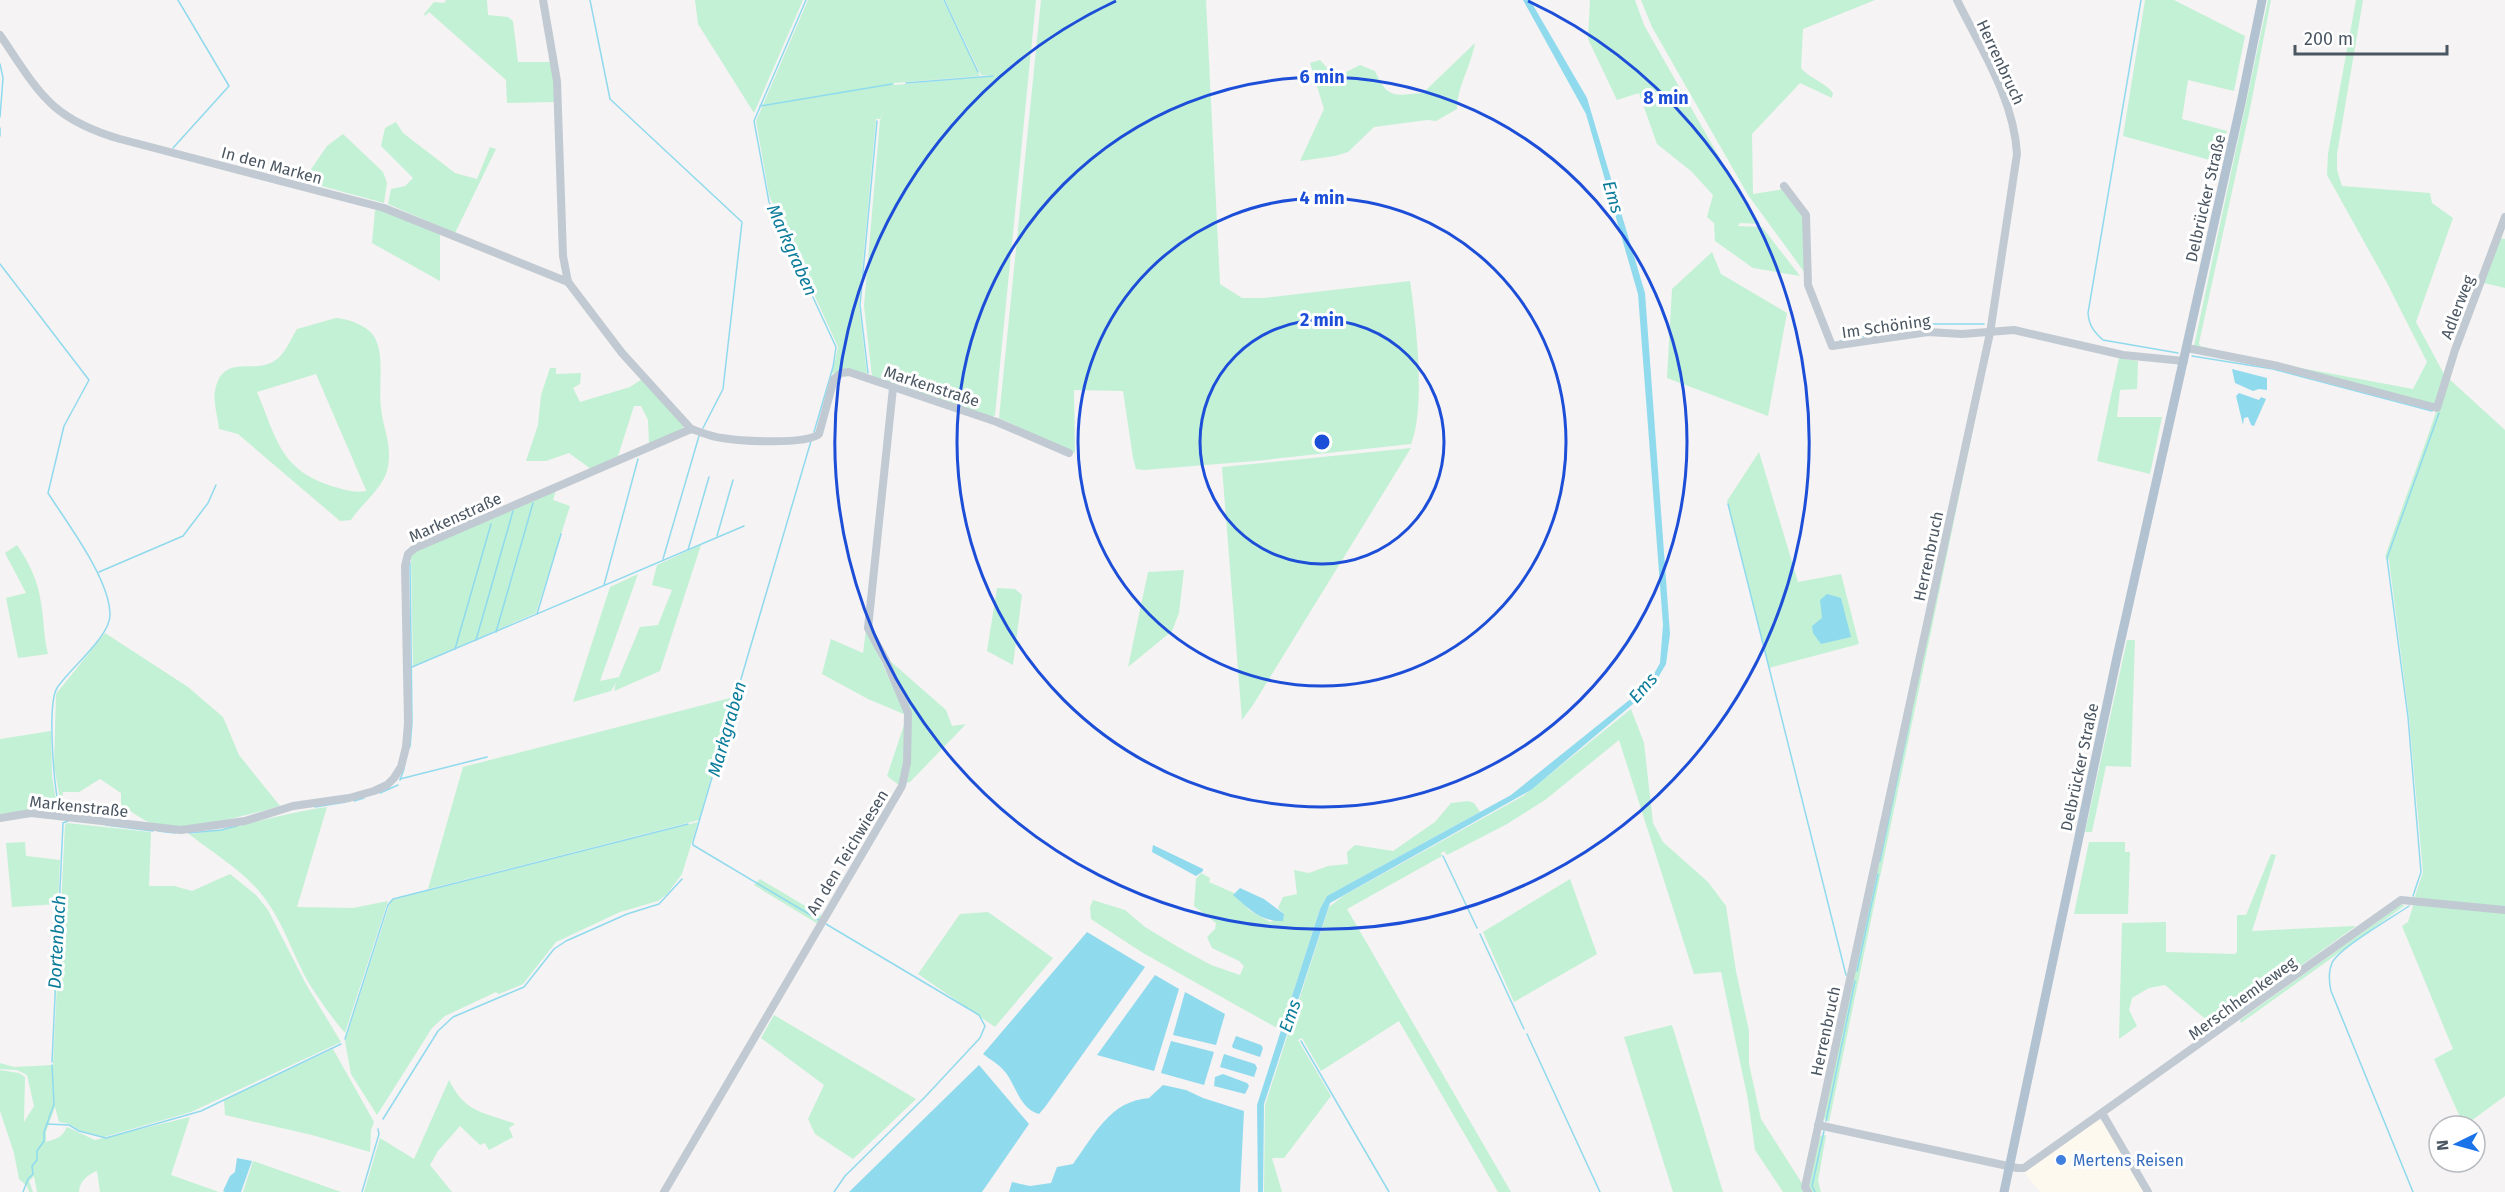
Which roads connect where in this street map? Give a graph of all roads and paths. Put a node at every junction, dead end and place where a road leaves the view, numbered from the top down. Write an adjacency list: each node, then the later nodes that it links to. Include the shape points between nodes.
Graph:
1 (543, 0): 7 (street, via 558,81 563,255)
2 (1957, 0): 8 (street, Herrenbruch, via 2007,102 2016,130 2017,154)
3 (2262, 0): 9 (main road, Delbrücker Straße)
4 (0, 35): 7 (street, In den Marken, via 45,99 81,125 120,139 384,208)
5 (1784, 186): 8 (street, Im Schöning, via 1806,215 1808,285 1832,346 1928,332)
6 (2505, 217): 9 (street, Adlerweg, via 2437,408 2278,366)
7 (568, 282): 12 (street, via 622,353)
8 (1990, 333): 10 (street, Im Schöning, via 2014,330 2123,355); 17 (street, Herrenbruch)
9 (2187, 348): 10 (main road, Delbrücker Straße)
10 (2184, 361): 18 (main road, Delbrücker Straße)
11 (893, 388): 12 (street, Markenstraße, via 849,372 841,373 834,379 819,434 814,438 722,438); 13 (street, Markenstraße, via 997,422); 20 (street, An den Teichwiesen, via 868,628 908,713 907,763 902,786)
12 (691, 429): 14 (street, Markenstraße, via 408,554 407,735 401,767 387,785 349,798 293,806 245,821 181,830 31,813)
13 (1068, 453)
14 (0, 818)
15 (2505, 910): 16 (street, Merschhemkeweg, via 2402,900)
16 (2102, 1113): 18 (street, Merschhemkeweg, via 2024,1168); 22 (street)
17 (1818, 1125): 18 (street); 19 (street, Herrenbruch)
18 (2010, 1166): 21 (main road, Delbrücker Straße)
19 (1806, 1189)
20 (664, 1192)
21 (2004, 1192)
22 (2148, 1192)

